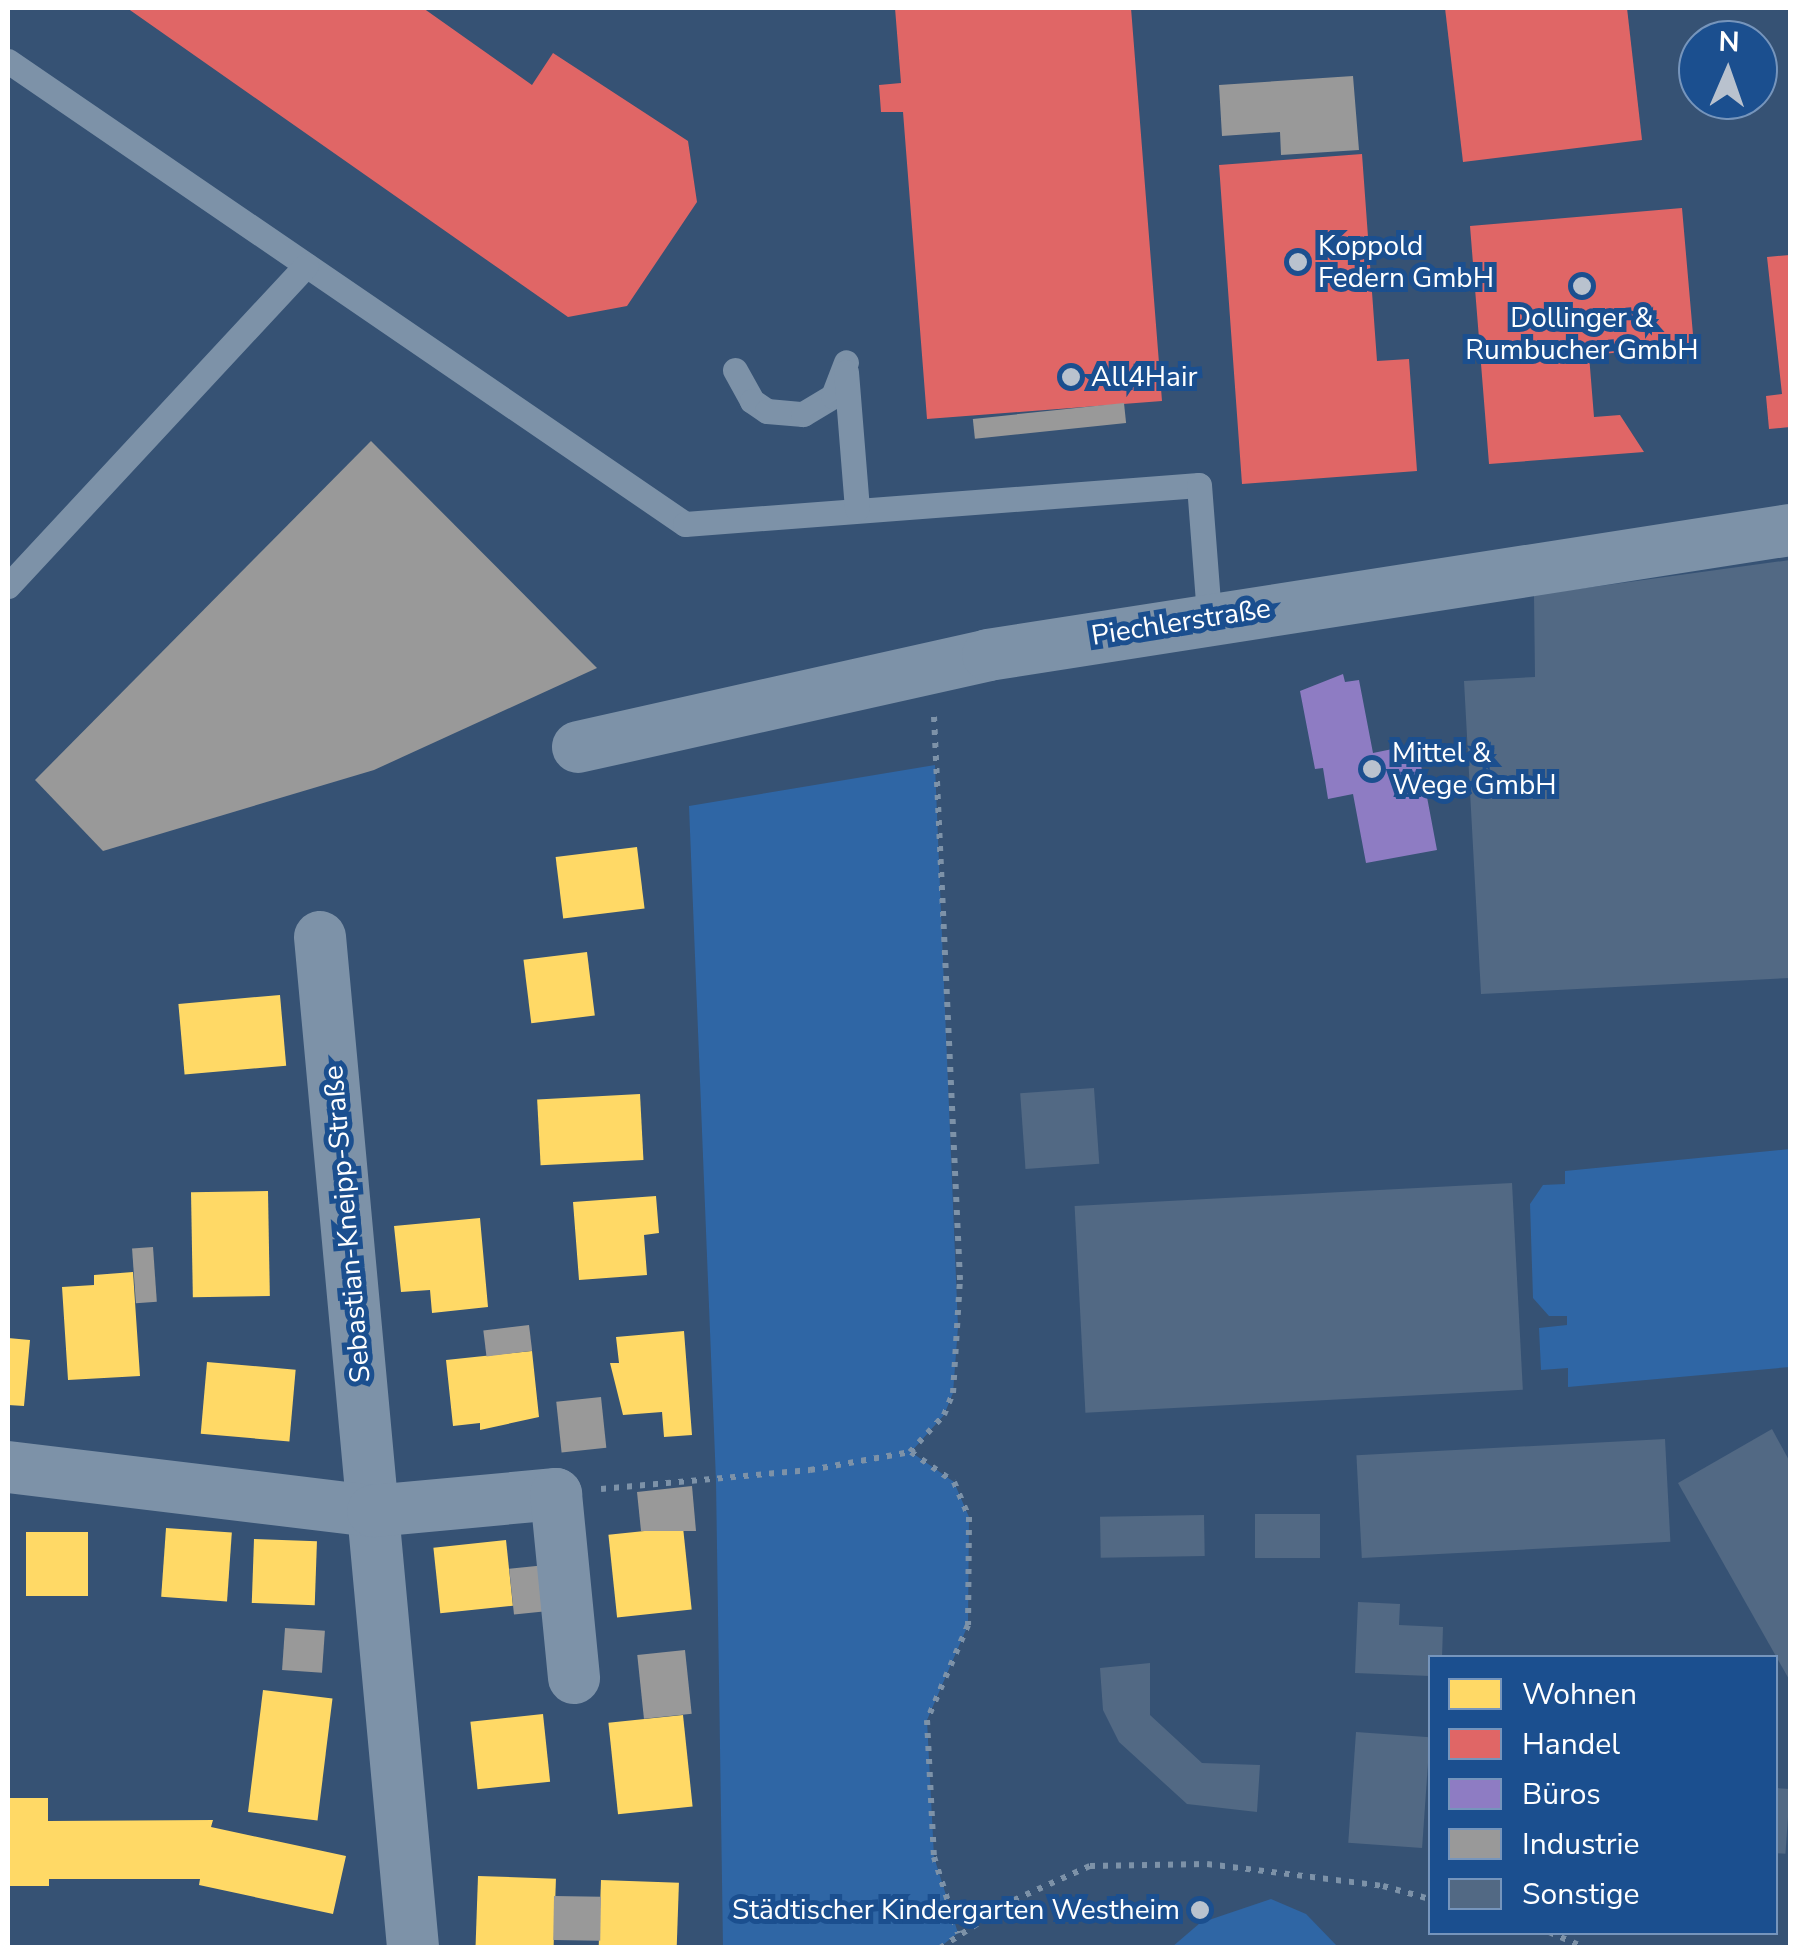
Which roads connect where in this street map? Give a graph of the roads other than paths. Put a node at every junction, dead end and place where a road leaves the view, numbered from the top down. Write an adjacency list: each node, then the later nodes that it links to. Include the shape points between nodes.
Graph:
1 (8, 61): 2 (lane)
2 (306, 264): 4 (lane, via 685,524); 6 (lane)
3 (735, 370): 4 (lane, via 752,401 767,411 802,414 833,396 846,362)
4 (857, 509): 7 (lane, via 1200,485)
5 (1790, 530): 7 (street, Piechlerstraße)
6 (8, 586)
7 (1209, 616): 8 (street, Piechlerstraße, via 932,666)
8 (578, 747)
9 (320, 938): 11 (street, Sebastian-Kneipp-Straße)
10 (8, 1467): 11 (street)
11 (373, 1511): 12 (street, via 556,1494); 13 (street, Sebastian-Kneipp-Straße)
12 (574, 1678)
13 (412, 1948)

